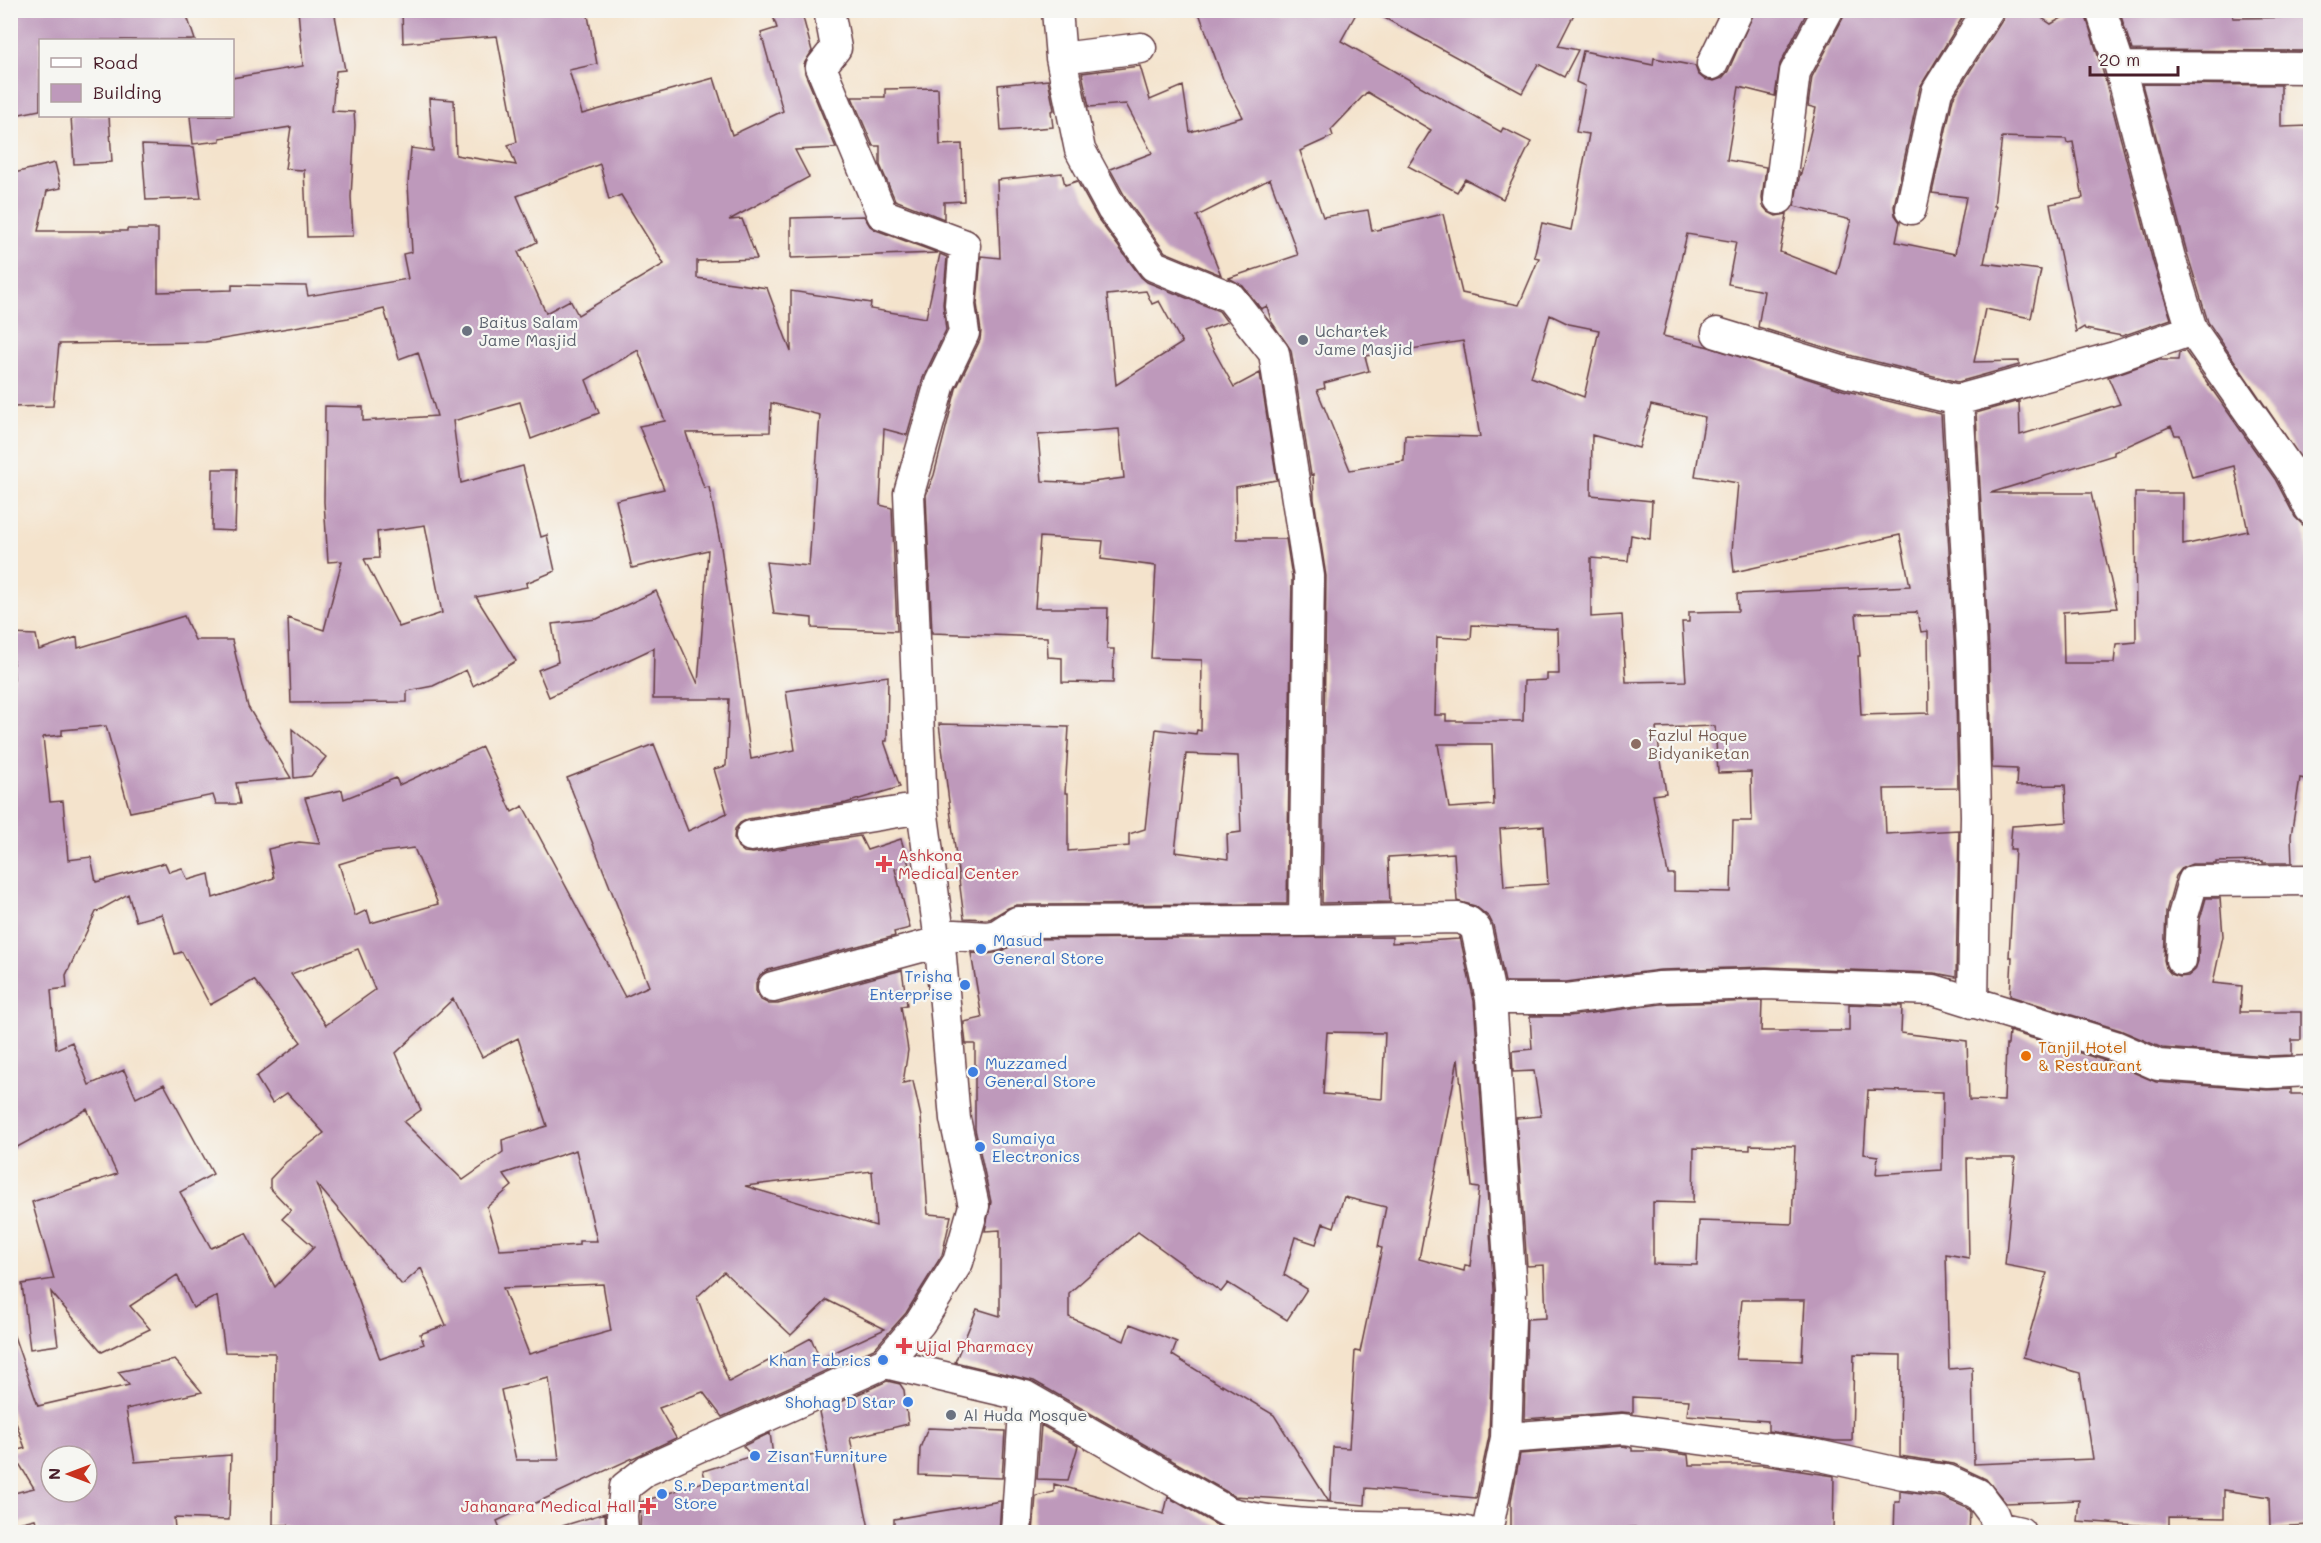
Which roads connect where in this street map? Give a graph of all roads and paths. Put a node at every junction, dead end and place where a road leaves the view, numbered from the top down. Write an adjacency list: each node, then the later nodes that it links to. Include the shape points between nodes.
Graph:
1 (829, 10): 18 (street, via 836,48 821,67 882,214 965,245 960,304 964,333 940,383 909,493)
2 (1057, 10): 8 (street)
3 (1738, 10): 9 (street)
4 (1828, 10): 12 (street, via 1795,72)
5 (1988, 10): 13 (street, via 1936,91)
6 (2101, 10): 10 (street)
7 (1141, 48): 8 (street)
8 (1061, 58): 21 (street, via 1080,150 1112,209 1154,266 1230,297 1274,353 1309,576)
9 (1712, 64)
10 (2120, 67): 11 (street); 14 (street)
11 (2310, 68)
12 (1779, 199)
13 (1911, 209)
14 (2192, 330): 16 (street, via 2115,357); 17 (street, via 2290,470)
15 (1717, 333): 16 (street, via 1848,373)
16 (1958, 400): 26 (street, via 1974,712)
17 (2310, 509)
18 (922, 808): 19 (street); 22 (street)
19 (751, 836)
20 (2310, 880): 23 (street, via 2193,881 2183,916)
21 (1304, 921): 22 (street, via 1017,922 988,937); 25 (street, via 1458,918 1469,922 1476,929)
22 (939, 938): 24 (street); 28 (street, via 955,1119 974,1206 958,1262 920,1323)
23 (2181, 960)
24 (772, 987)
25 (1491, 999): 26 (street, via 1567,999 1660,987 1766,984 1934,990); 30 (street, via 1512,1290)
26 (1973, 1003): 27 (street, via 2115,1046 2158,1065 2268,1073)
27 (2310, 1071)
28 (885, 1363): 29 (street); 31 (street, via 647,1470 625,1487)
29 (1024, 1396): 32 (street); 33 (street, via 1228,1512 1314,1526 1414,1527)
30 (1506, 1438): 34 (street); 35 (street, via 1623,1429 1812,1454 1947,1480 1978,1494 1998,1527)
31 (623, 1533)
32 (1016, 1533)
33 (1467, 1533)
34 (1487, 1533)
35 (2020, 1533)

